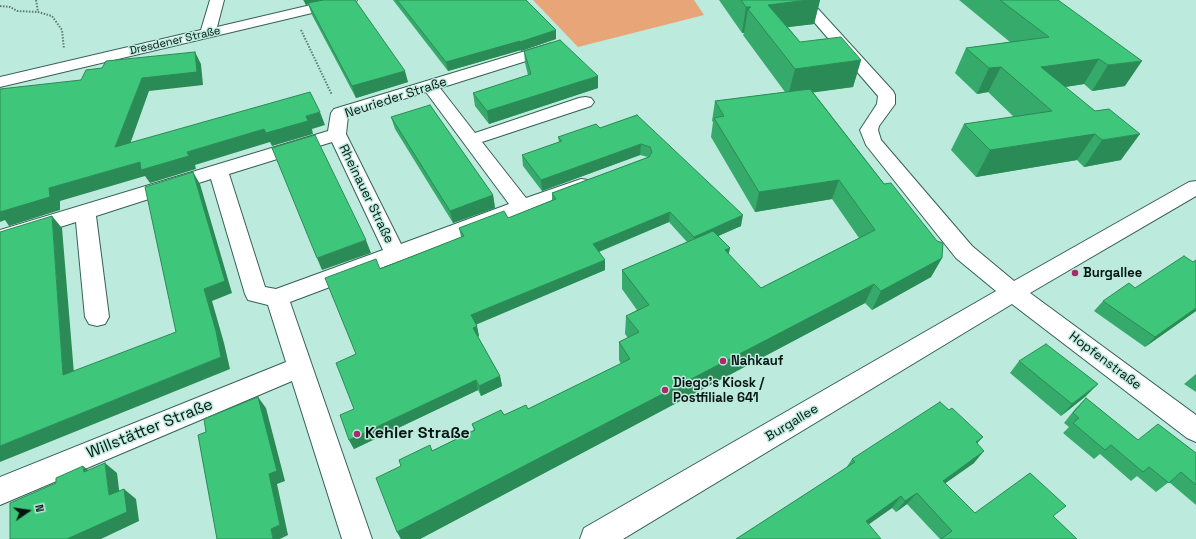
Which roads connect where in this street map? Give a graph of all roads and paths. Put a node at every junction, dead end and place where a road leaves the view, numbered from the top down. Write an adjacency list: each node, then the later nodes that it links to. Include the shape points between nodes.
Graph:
1 (36, 0): 6 (path)
2 (217, 0): 8 (street)
3 (350, 0): 7 (street, Dresdener Straße)
4 (802, 0): 24 (street, Hopfenstraße, via 887,95 886,104 869,130 876,148 964,252)
5 (0, 6): 6 (path, via 17,11)
6 (38, 12): 10 (path, via 52,16 62,30)
7 (295, 13): 8 (street, Dresdener Straße); 14 (path)
8 (208, 33): 10 (street, Dresdener Straße)
9 (560, 46): 12 (street, Neurieder Straße)
10 (64, 67): 11 (street, Dresdener Straße)
11 (0, 82)
12 (430, 86): 14 (street, Neurieder Straße); 16 (street)
13 (585, 102): 16 (street)
14 (340, 113): 15 (street, Neurieder Straße)
15 (336, 134): 17 (street, Neurieder Straße); 23 (street, Rheinauer Straße)
16 (471, 140): 20 (street)
17 (218, 171): 21 (street, Neurieder Straße); 25 (street, via 256,294)
18 (596, 179): 20 (street, Rheinauer Straße)
19 (1196, 187): 24 (street, Burgallee)
20 (522, 207): 23 (street, Rheinauer Straße)
21 (85, 211): 22 (street, Neurieder Straße); 26 (street)
22 (0, 238)
23 (395, 253): 25 (street, Rheinauer Straße)
24 (1013, 292): 28 (street, Hopfenstraße); 31 (street, Burgallee)
25 (277, 298): 27 (street)
26 (97, 317)
27 (300, 367): 29 (street, Willstätter Straße); 30 (street)
28 (1196, 430)
29 (0, 491)
30 (357, 539)
31 (595, 539)

